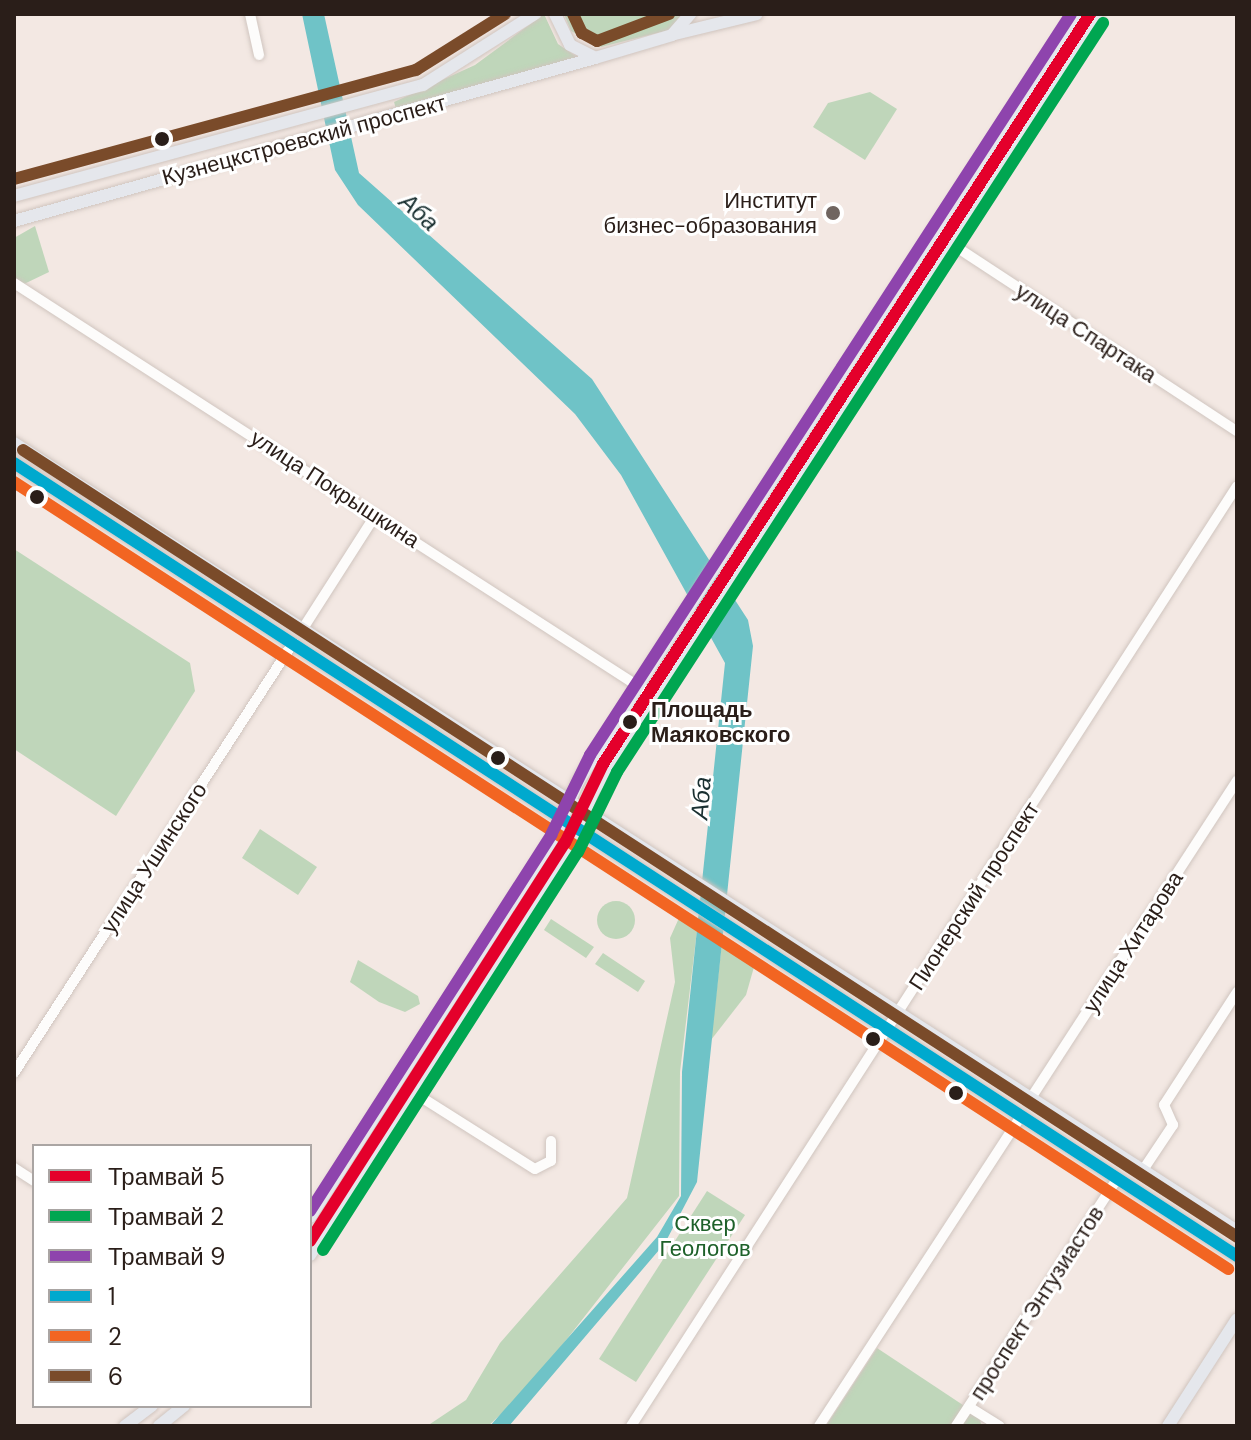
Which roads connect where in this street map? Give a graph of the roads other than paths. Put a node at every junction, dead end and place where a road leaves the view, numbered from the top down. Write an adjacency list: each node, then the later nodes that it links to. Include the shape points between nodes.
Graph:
1 (250, 14): 9 (street)
2 (535, 14): 11 (main road, Кузнецкстроевский проспект, via 454,70 373,99)
3 (555, 14): 10 (main road, via 570,45)
4 (690, 14): 8 (main road)
5 (757, 14): 8 (main road)
6 (1076, 14): 13 (main road)
7 (1097, 14): 14 (main road)
8 (672, 35): 10 (main road, Кузнецкстроевский проспект)
9 (259, 55)
10 (595, 58): 12 (main road, Кузнецкстроевский проспект)
11 (14, 196)
12 (14, 221)
13 (935, 233): 14 (street, улица Спартака); 23 (main road)
14 (950, 243): 16 (street, улица Спартака); 24 (main road)
15 (14, 283): 20 (street, улица Покрышкина)
16 (1237, 431)
17 (14, 443): 21 (main road)
18 (14, 463): 22 (main road)
19 (1237, 486): 31 (street, Пионерский проспект)
20 (375, 516): 21 (street); 23 (street, улица Покрышкина)
21 (302, 630): 26 (main road)
22 (293, 643): 28 (main road); 32 (street, улица Ушинского)
23 (639, 686): 24 (street, улица Покрышкина); 26 (main road)
24 (655, 697): 27 (main road)
25 (1237, 781): 34 (street, улица Хитарова)
26 (568, 803): 27 (main road); 28 (main road)
27 (583, 812): 29 (main road); 31 (main road)
28 (562, 819): 29 (main road); 41 (main road)
29 (578, 828): 31 (main road); 33 (main road)
30 (1237, 992): 38 (street, via 1164,1105 1173,1125)
31 (890, 1019): 34 (main road); 35 (main road); 51 (street, Пионерский проспект)
32 (14, 1073)
33 (413, 1092): 36 (street, via 535,1169 551,1161); 43 (main road)
34 (1029, 1101): 38 (main road)
35 (1021, 1116): 39 (main road); 52 (street)
36 (551, 1141)
37 (14, 1168): 40 (street)
38 (1141, 1173): 42 (main road)
39 (1117, 1179): 44 (main road); 46 (street, проспект Энтузиастов)
40 (32, 1180)
41 (312, 1214)
42 (1237, 1231)
43 (312, 1252)
44 (1237, 1256)
45 (1237, 1319): 55 (main road)
46 (969, 1407): 53 (street, проспект Энтузиастов); 54 (street)
47 (149, 1408): 49 (main road)
48 (182, 1408): 50 (main road)
49 (125, 1426)
50 (159, 1426)
51 (631, 1426)
52 (819, 1426)
53 (956, 1426)
54 (999, 1426)
55 (1168, 1426)

